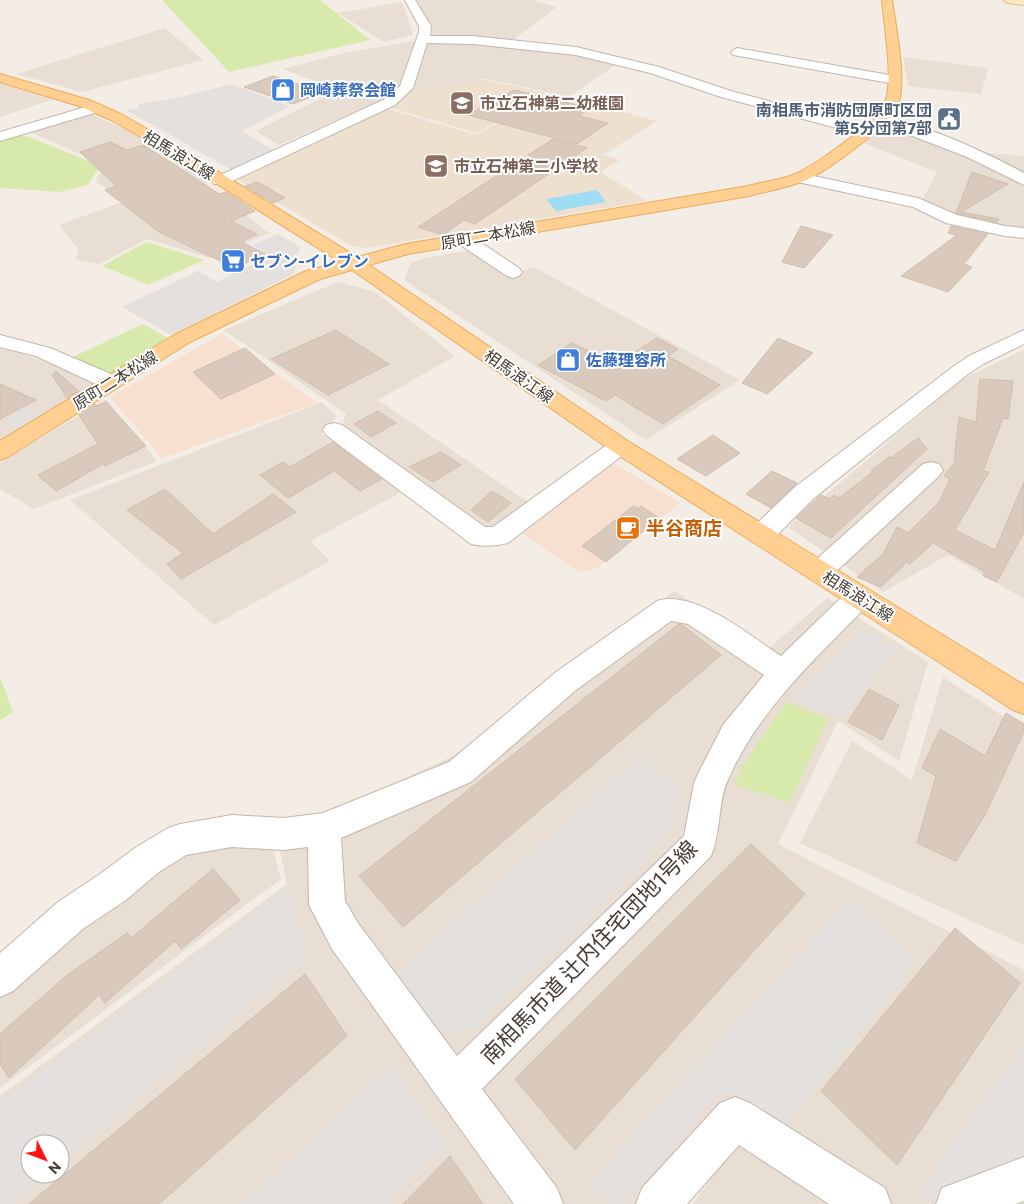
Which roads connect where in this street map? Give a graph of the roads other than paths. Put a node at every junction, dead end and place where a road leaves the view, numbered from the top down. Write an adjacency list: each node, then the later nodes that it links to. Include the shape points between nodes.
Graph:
1 (410, 0): 5 (street, via 425,26)
2 (887, 0): 8 (main road, 原町二本松線)
3 (1008, 0): 4 (street)
4 (1024, 2)
5 (423, 39): 11 (street, via 491,41 576,51 629,63 726,94); 15 (street, via 406,88 390,102)
6 (738, 52): 8 (street)
7 (0, 78): 9 (main road, 相馬浪江線, via 66,96)
8 (895, 80): 10 (main road, 原町二本松線, via 892,102)
9 (96, 108): 12 (street); 15 (main road, 相馬浪江線, via 168,147)
10 (881, 118): 11 (main road, 原町二本松線); 14 (street, via 983,158)
11 (864, 131): 13 (main road, 原町二本松線, via 823,166)
12 (0, 137)
13 (799, 178): 16 (street, via 918,204 952,219); 17 (main road, 原町二本松線, via 749,191)
14 (1024, 180)
15 (220, 181): 18 (main road, 相馬浪江線)
16 (1024, 233)
17 (465, 240): 18 (main road, 原町二本松線, via 406,249); 19 (street)
18 (353, 262): 22 (main road, 原町二本松線, via 312,275 247,306 183,338); 24 (main road, 相馬浪江線)
19 (513, 272)
20 (1024, 336): 27 (street, via 960,370 804,493)
21 (0, 341): 22 (street, via 28,346)
22 (110, 382): 25 (main road, 原町二本松線)
23 (334, 430): 24 (street, via 480,537 499,536)
24 (620, 446): 27 (main road, 相馬浪江線)
25 (0, 452)
26 (931, 470): 28 (street)
27 (760, 535): 28 (main road, 相馬浪江線)
28 (819, 572): 29 (main road, 相馬浪江線)
29 (859, 597): 30 (street, 南相馬市道 辻内住宅団地1号線); 31 (main road, 相馬浪江線)
30 (783, 673): 32 (street, via 695,614 667,609 566,682 460,772); 34 (street, 南相馬市道 辻内住宅団地1号線, via 734,735 710,783 699,844)
31 (1024, 701)
32 (324, 829): 33 (street, via 284,834 232,831 180,840 71,915); 34 (street, via 327,905 345,936)
33 (0, 978)
34 (455, 1087): 36 (street)
35 (1024, 1179): 39 (street)
36 (541, 1204)
37 (658, 1204): 38 (street, via 735,1118)
38 (869, 1204)
39 (958, 1204)

